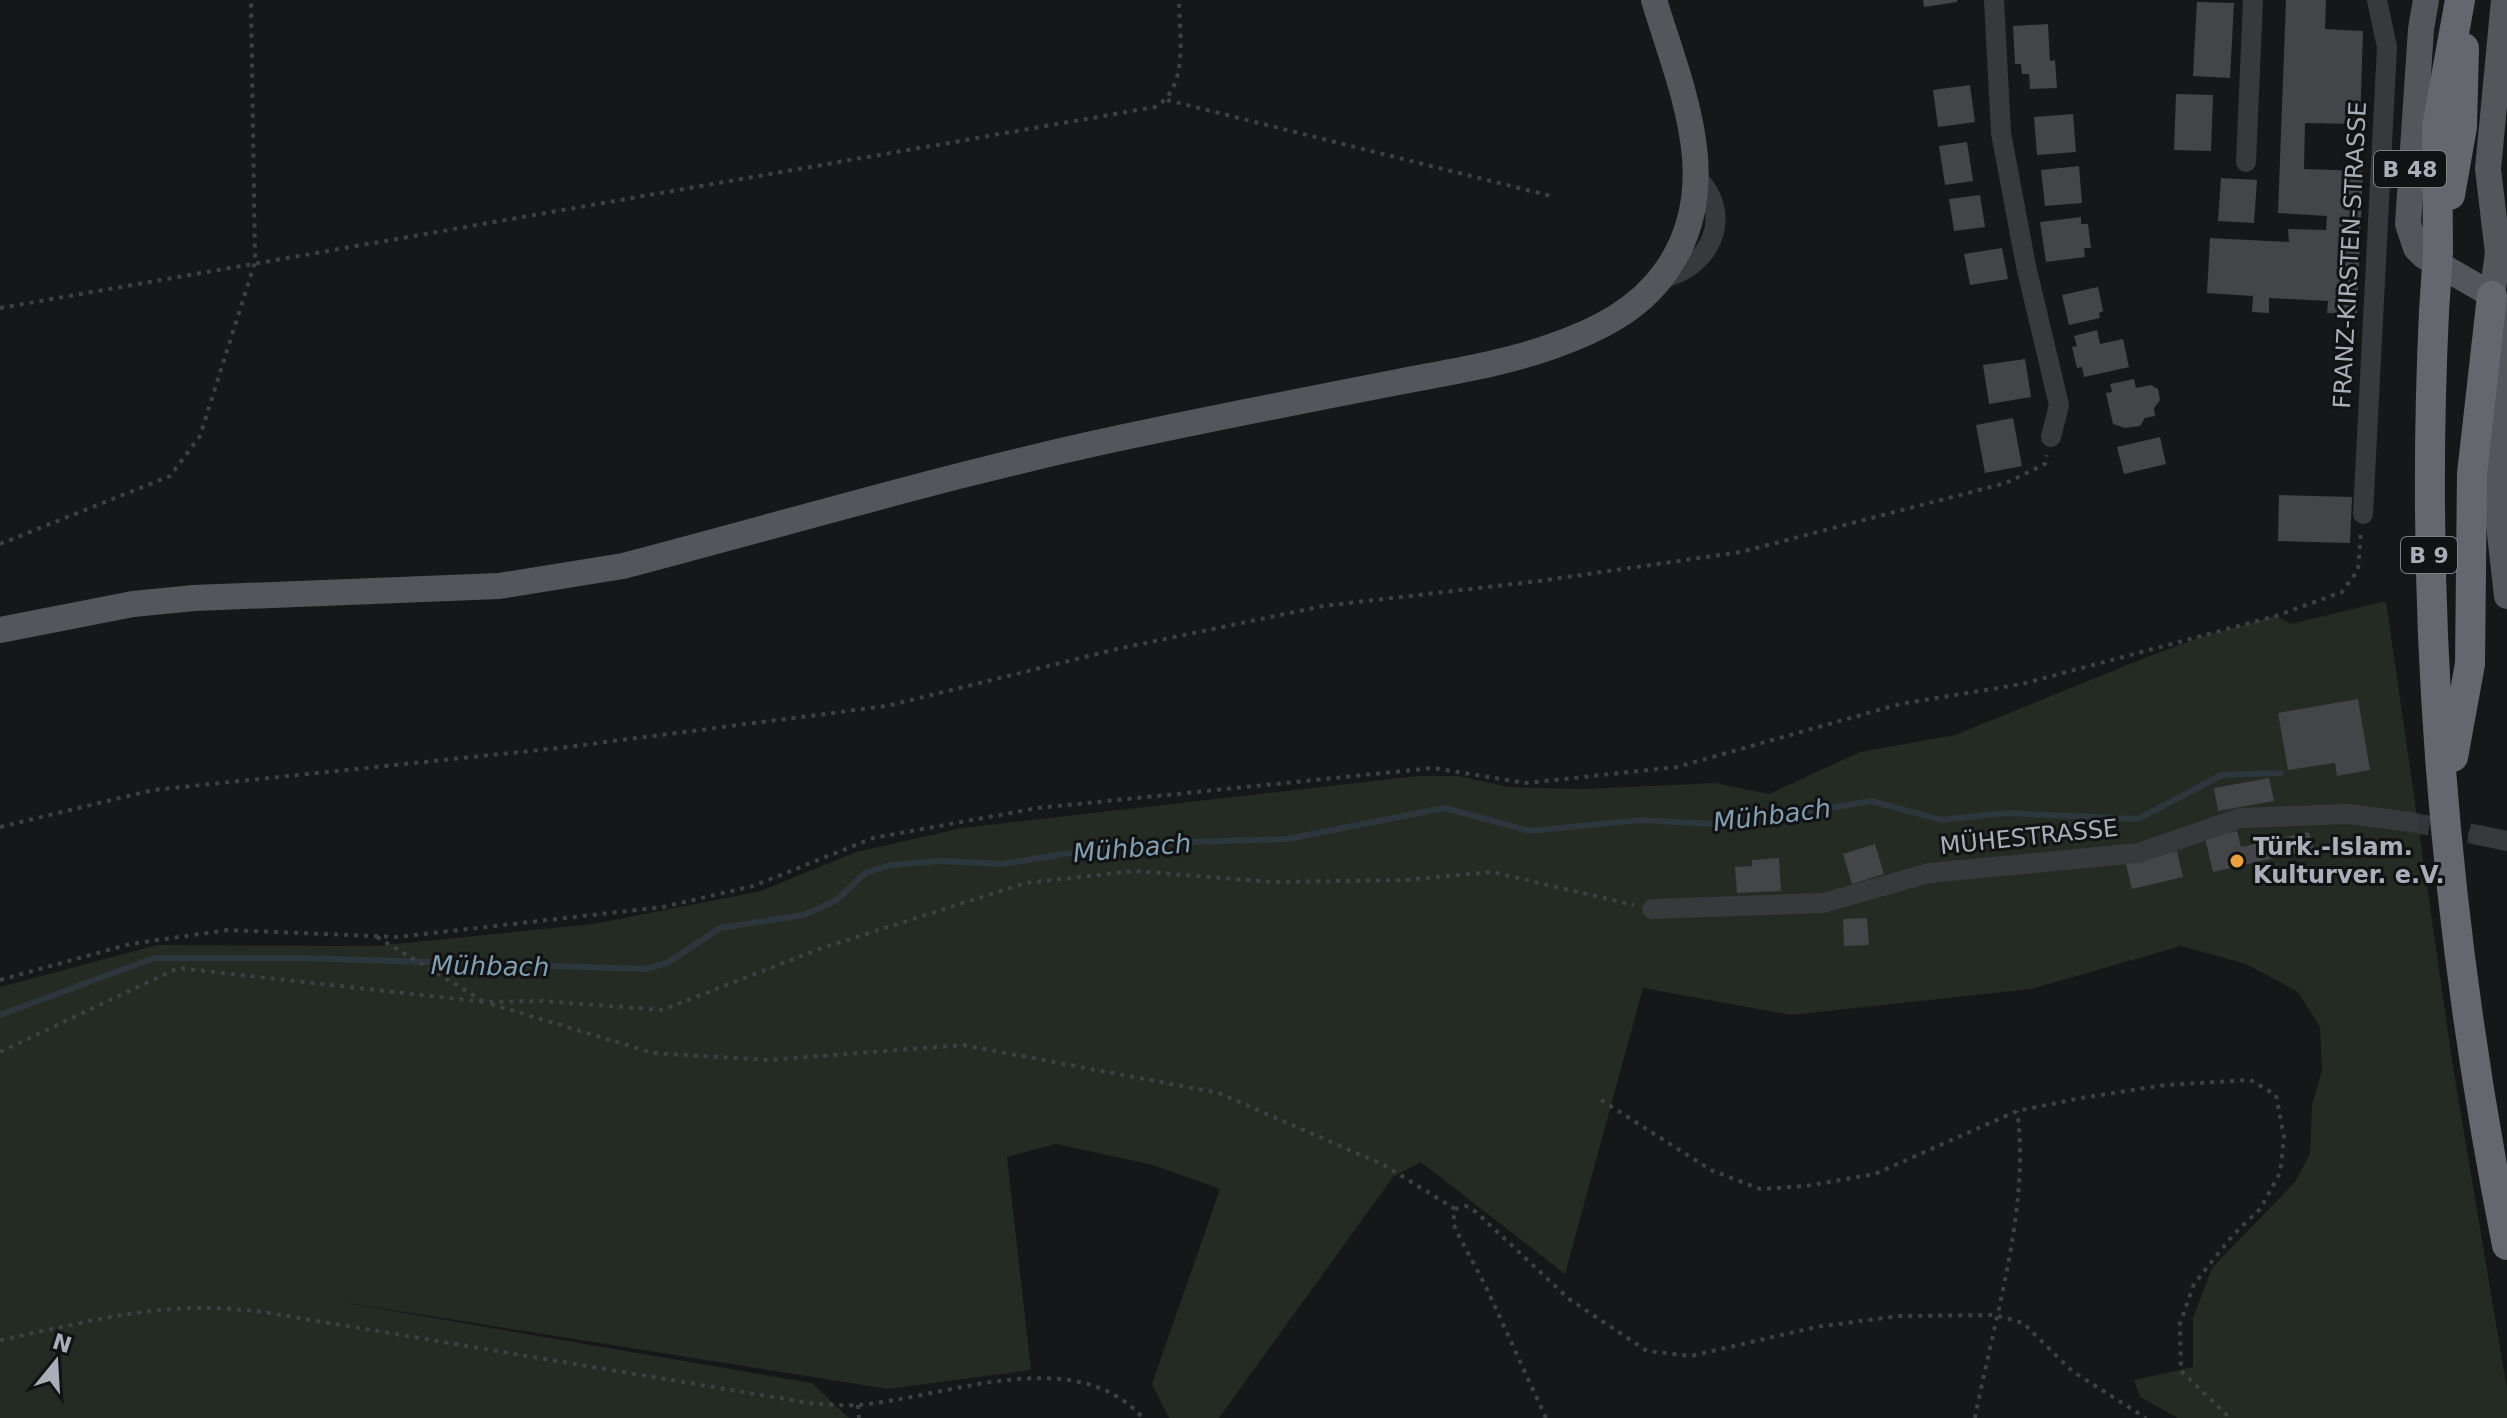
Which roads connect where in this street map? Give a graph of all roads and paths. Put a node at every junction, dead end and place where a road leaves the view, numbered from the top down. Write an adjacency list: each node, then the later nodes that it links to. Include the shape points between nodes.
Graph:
1 (251, 0): 13 (path)
2 (1179, 0): 10 (path, via 1178,72)
3 (1654, 0): 20 (main road, via 1692,128 1698,179 1689,227 1662,278 1638,303 1609,322 1523,356 1036,458 623,566 499,586 133,604)
4 (1994, 0): 16 (street, via 2001,133 2059,405)
5 (2253, 0): 11 (street)
6 (2377, 0): 17 (street, FRANZ-KIRSTEN-STRASSE, via 2387,47)
7 (2426, 0): 14 (main road, B 48, via 2408,224 2424,256)
8 (2462, 0): 21 (highway, B 9, bridge, via 2437,127 2439,236 2429,545)
9 (2504, 0): 14 (main road, via 2488,169 2498,253)
10 (1167, 100): 12 (path); 13 (path, via 1137,111)
11 (2246, 162)
12 (1555, 197)
13 (255, 262): 15 (path); 18 (path, via 200,436 170,476)
14 (2492, 296): 19 (main road, via 2504,325 2496,498); 21 (highway, via 2474,439 2470,664)
15 (0, 308)
16 (2051, 437): 23 (path, via 2045,464 2006,483 1741,552 1323,606 1117,649 887,706 559,748 153,790)
17 (2363, 514): 27 (path, via 2358,570 2342,592 2276,616 2022,684 1900,704 1677,767 1526,783 1433,768 1038,808 873,838 753,886 663,907)
18 (0, 544)
19 (2507, 596)
20 (0, 630)
21 (2446, 798): 34 (highway, B 9, via 2464,989)
22 (2410, 822): 26 (street, MÜHESTRASSE, via 2349,814 2240,818 2139,853 1929,873 1823,903)
23 (0, 827)
24 (2478, 835): 25 (street)
25 (2507, 841)
26 (1652, 909): 29 (path, via 1492,872 1406,880 1272,882 1134,871 1026,883 822,948 662,1010)
27 (375, 936): 28 (path, via 228,930 130,944); 29 (path)
28 (0, 980)
29 (484, 1002): 30 (path, via 178,968); 33 (path, via 653,1053 768,1060 963,1045 1219,1093 1384,1165)
30 (0, 1052)
31 (1601, 1100): 32 (path, via 1711,1170 1760,1189 1875,1174)
32 (2017, 1111): 35 (path, via 2022,1148); 43 (path, via 2081,1098 2250,1080 2276,1095 2284,1137 2280,1173 2260,1209 2194,1284 2180,1324 2181,1371)
33 (1455, 1209): 35 (path, via 1466,1206 1476,1212 1602,1324 1647,1351 1669,1356 1718,1352 1816,1327 1899,1316); 40 (path, via 1453,1223)
34 (2507, 1245)
35 (1995, 1315): 41 (path); 42 (path, via 2023,1323 2072,1371)
36 (0, 1340): 37 (path, via 96,1317 198,1305 815,1404)
37 (858, 1405): 38 (path); 39 (path, via 1048,1378 1108,1390)
38 (859, 1418)
39 (1143, 1418)
40 (1546, 1418)
41 (1975, 1418)
42 (2146, 1418)
43 (2230, 1418)

